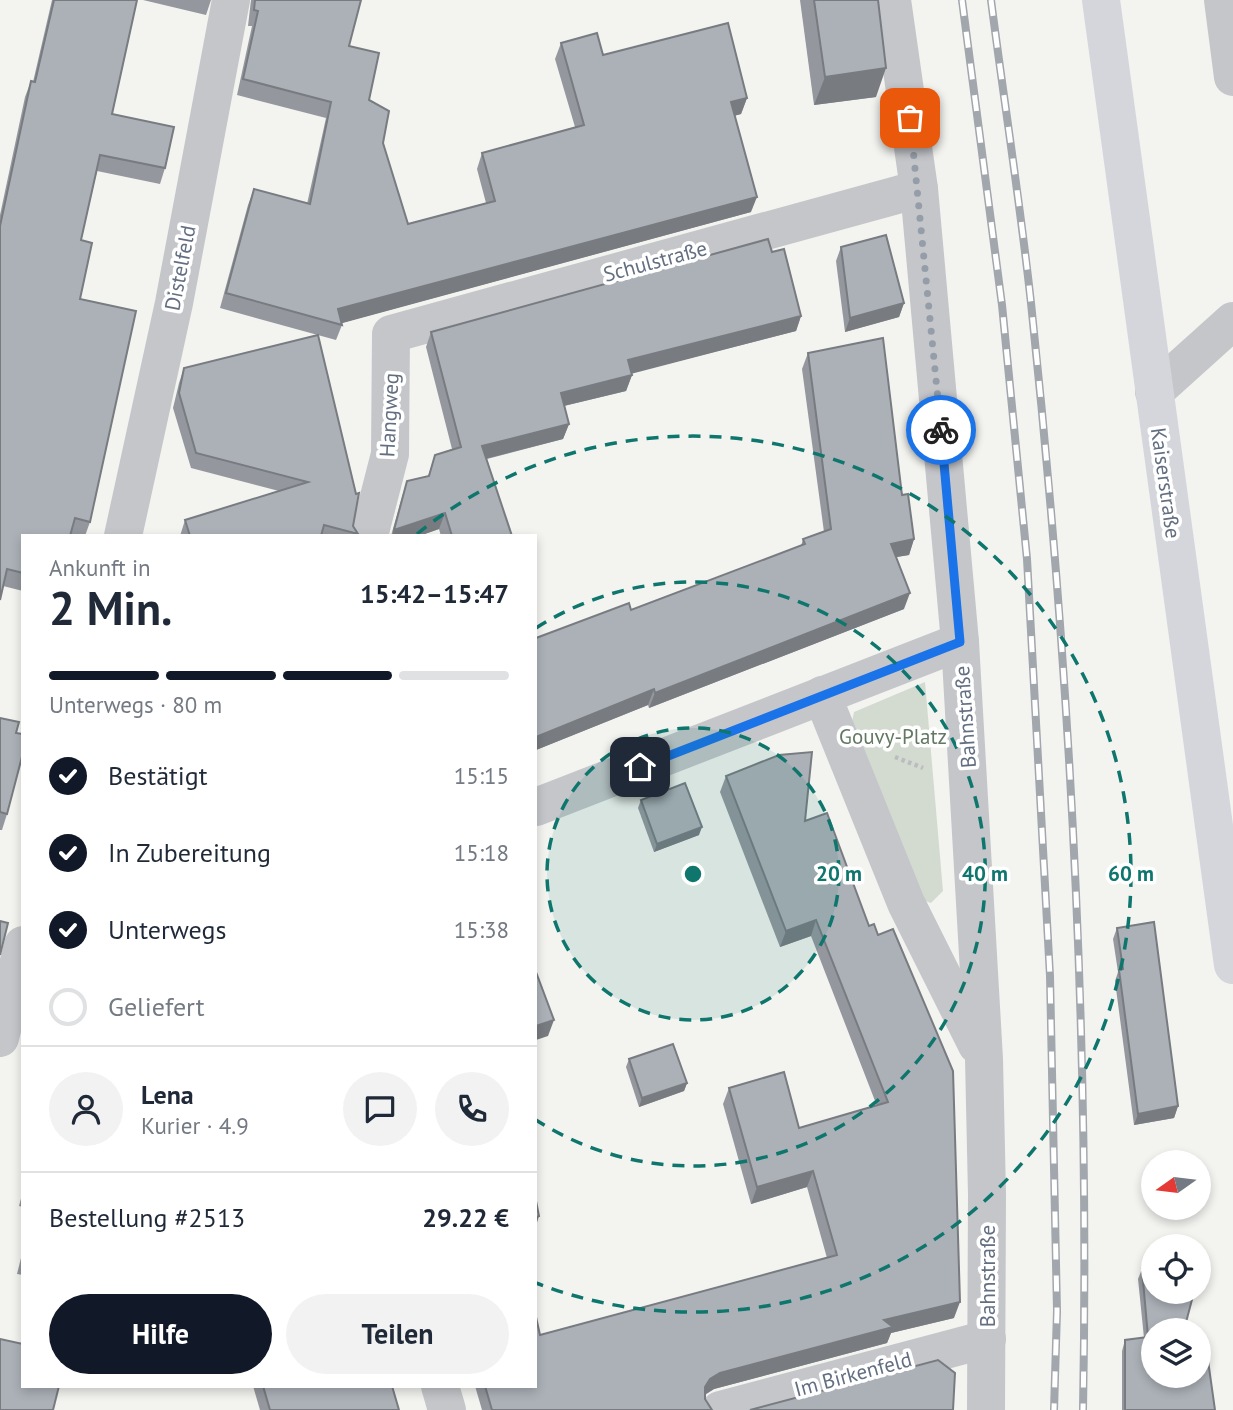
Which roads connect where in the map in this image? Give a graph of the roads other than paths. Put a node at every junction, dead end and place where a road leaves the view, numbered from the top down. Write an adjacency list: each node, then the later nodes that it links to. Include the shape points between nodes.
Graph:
1 (231, 0): 10 (street, Distelfeld, via 174,303)
2 (892, 0): 6 (street, Bahnstraße)
3 (1101, 0): 9 (main road, Kaiserstraße)
4 (1223, 0): 5 (street)
5 (1233, 77)
6 (919, 189): 8 (street, Schulstraße); 12 (street, Bahnstraße)
7 (1233, 321): 9 (street)
8 (391, 334): 11 (street, Hangweg, via 390,454)
9 (1154, 392): 16 (main road, Kaiserstraße)
10 (123, 534)
11 (370, 534)
12 (960, 642): 13 (street); 18 (street, Bahnstraße)
13 (822, 695): 14 (street); 18 (street, Bahnstraße, via 906,903)
14 (537, 807)
15 (21, 954): 17 (street)
16 (1233, 965)
17 (0, 1038)
18 (984, 1059): 19 (street, Bahnstraße)
19 (987, 1339): 22 (street, Im Birkenfeld); 23 (street, Bahnstraße)
20 (441, 1388): 21 (street)
21 (447, 1410)
22 (720, 1410)
23 (986, 1410)

